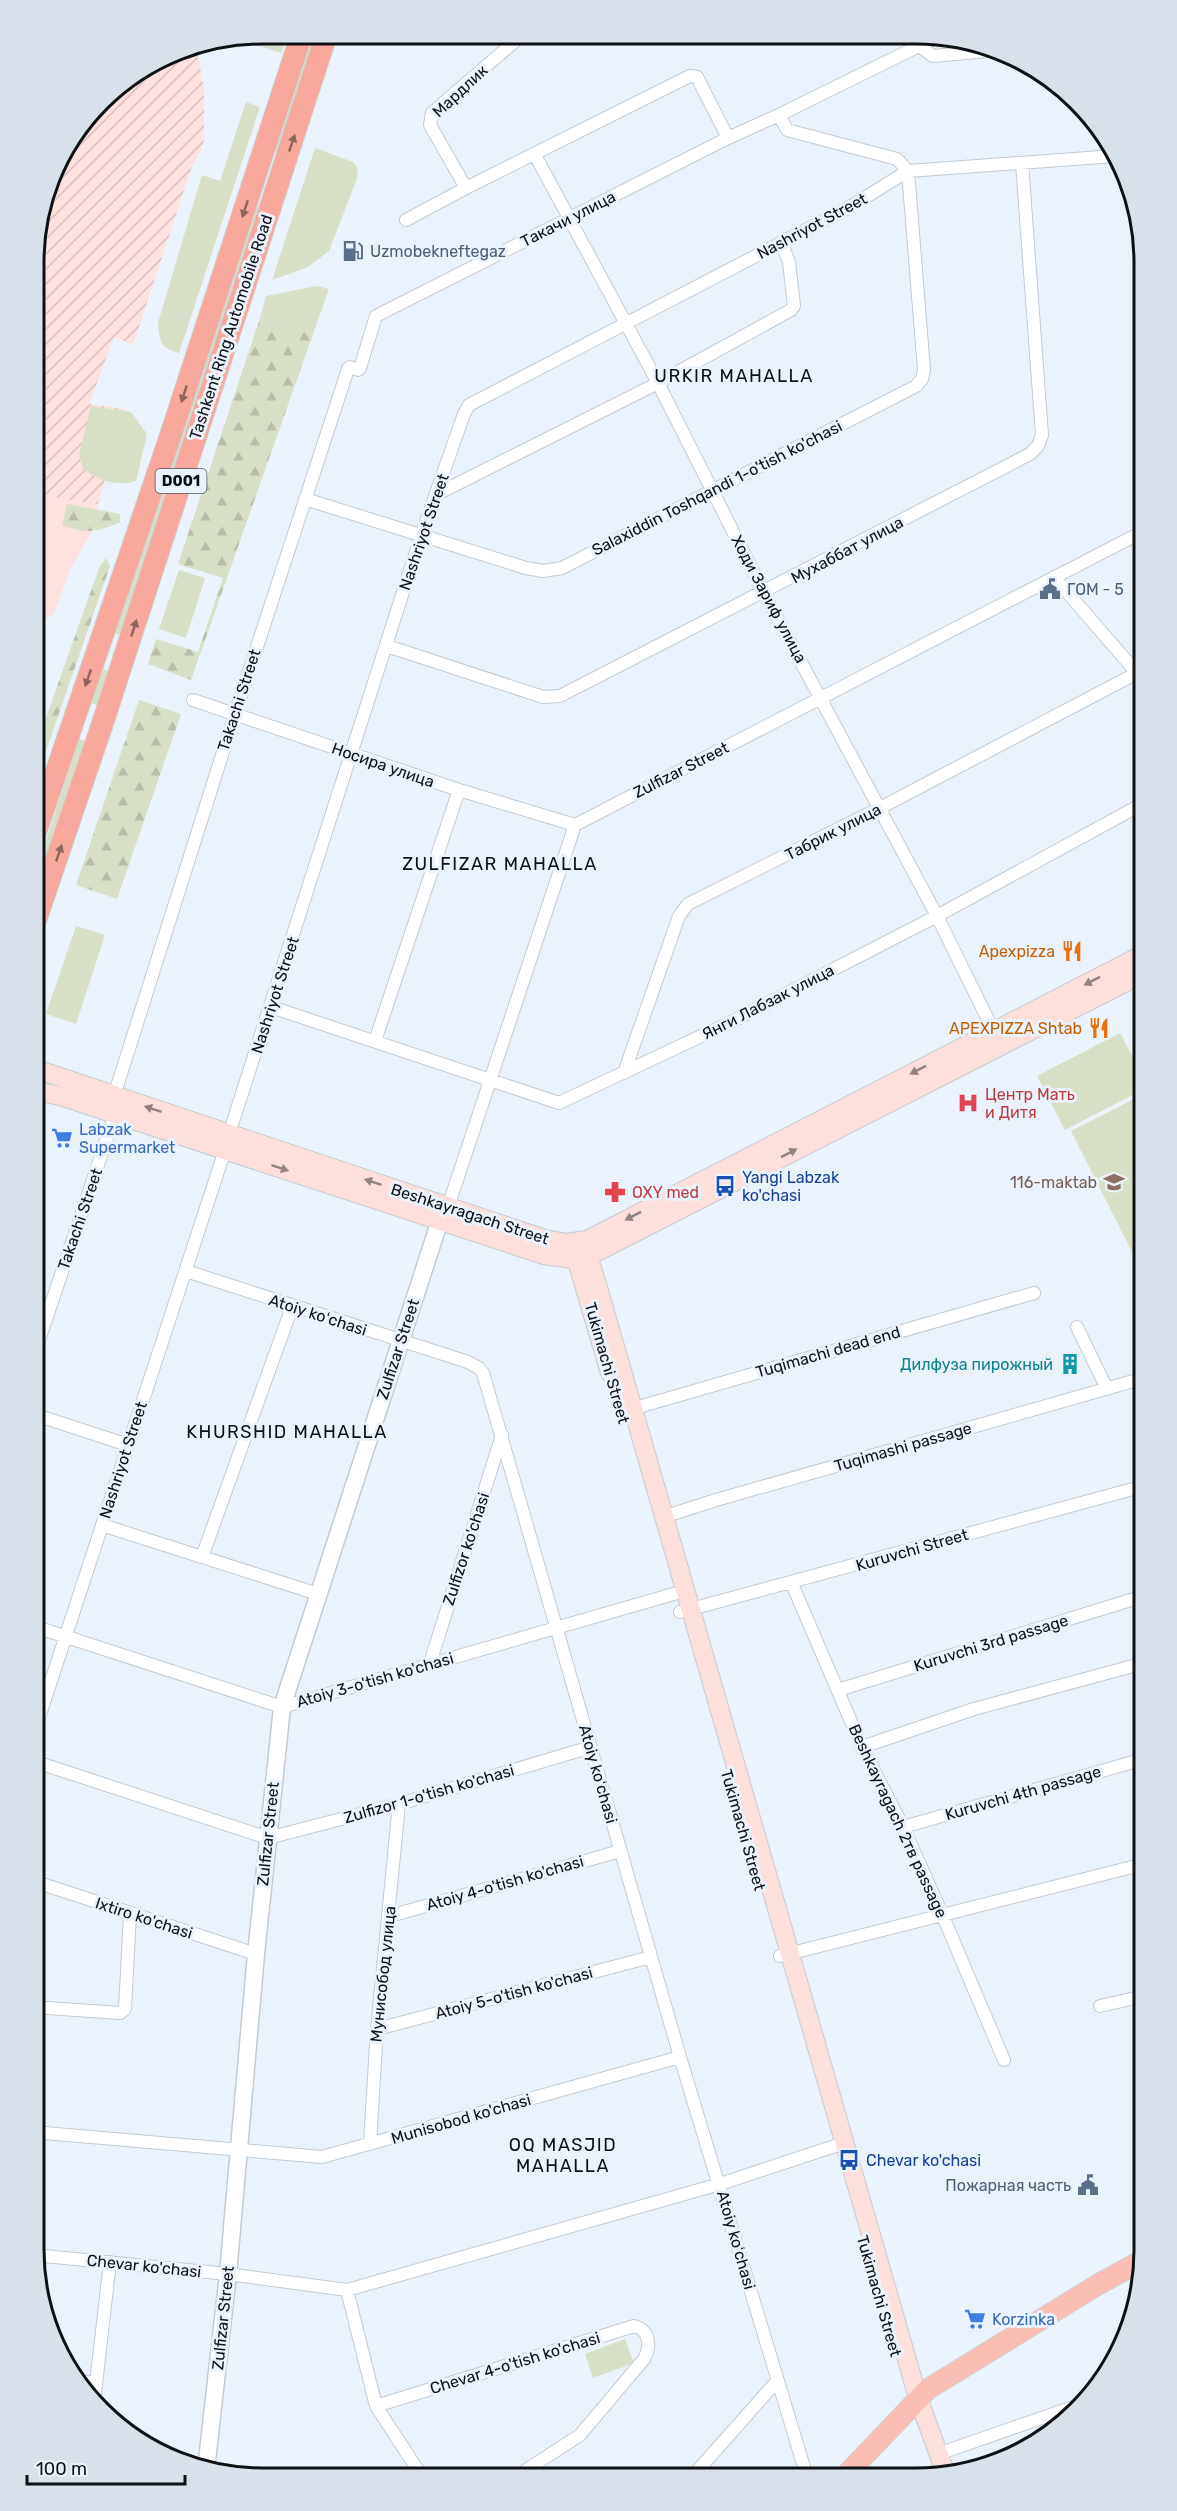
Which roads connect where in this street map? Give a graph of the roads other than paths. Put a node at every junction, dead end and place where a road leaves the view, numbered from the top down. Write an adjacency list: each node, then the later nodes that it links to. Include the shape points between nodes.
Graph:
1 (298, 44): 12 (highway, Tashkent Ring Automobile Road / D001)
2 (323, 44): 13 (highway, Tashkent Ring Automobile Road / D001, one-way to 2)
3 (512, 44): 14 (street, Мардлик, via 432,113 430,125)
4 (918, 45): 5 (street, via 933,56); 6 (street, Такачи улица)
5 (976, 52)
6 (779, 115): 7 (street, Такачи улица); 11 (street, via 787,130 897,159)
7 (728, 138): 8 (street, via 694,76); 15 (street, Такачи улица)
8 (535, 155): 14 (street); 15 (street, Ходи Зариф улица)
9 (1106, 157): 10 (street)
10 (1022, 163): 11 (street); 27 (street, Мухаббат улица, via 1042,435 1038,446 1030,454)
11 (908, 171): 17 (street, Nashriyot Street, via 848,208); 21 (street, Salaxiddin Toshqandi 1-o'tish ko'chasi, via 924,370 920,383)
12 (256, 175): 13 (highway); 28 (highway, Tashkent Ring Automobile Road / D001, one-way to 28)
13 (278, 183): 30 (highway, Tashkent Ring Automobile Road / D001, one-way to 13)
14 (466, 188): 16 (street)
15 (569, 219): 18 (street, Такачи улица); 19 (street, Ходи Зариф улица)
16 (406, 220)
17 (781, 242): 19 (street, Nashriyot Street); 20 (street, via 789,261 794,306 791,310)
18 (376, 316): 23 (street, Takachi Street, via 360,368 348,369)
19 (626, 324): 20 (street, Ходи Зариф улица); 22 (street, Nashriyot Street, via 469,405)
20 (658, 383): 21 (street, Ходи Зариф улица); 22 (street)
21 (712, 490): 24 (street, Salaxiddin Toshqandi 1-o'tish ko'chasi, via 562,568 526,568); 27 (street, Ходи Зариф улица)
22 (437, 494): 24 (street, Nashriyot Street)
23 (305, 499): 24 (street, Salaxiddin Toshqandi 1-o'tish ko'chasi); 35 (street, Takachi Street)
24 (421, 536): 29 (street, Nashriyot Street)
25 (1134, 536): 26 (street, Zulfizar Street)
26 (1054, 577): 31 (street); 33 (street, Zulfizar Street)
27 (764, 593): 29 (street, Мухаббат улица, via 556,698); 33 (street, Ходи Зариф улица)
28 (100, 643): 30 (highway); 36 (highway, Tashkent Ring Automobile Road / D001, one-way to 36)
29 (387, 646): 38 (street, Nashriyot Street)
30 (126, 652): 37 (highway, Tashkent Ring Automobile Road / D001)
31 (1134, 670)
32 (1134, 680): 42 (street, Табрик улица)
33 (821, 698): 42 (street, Ходи Зариф улица); 43 (street, Zulfizar Street)
34 (193, 700): 35 (street, Носира улица)
35 (235, 714): 38 (street, Носира улица); 56 (street, Takachi Street)
36 (76, 715): 37 (highway); 40 (highway, Tashkent Ring Automobile Road / D001)
37 (102, 725): 44 (highway, Tashkent Ring Automobile Road / D001, one-way to 37)
38 (352, 754): 39 (street, Носира улица); 48 (street, Nashriyot Street)
39 (459, 790): 43 (street, Носира улица); 50 (street)
40 (44, 808)
41 (1134, 808): 45 (street, Янги Лабзак улица)
42 (879, 809): 45 (street, Ходи Зариф улица); 51 (street, Табрик улица, via 688,904 679,916)
43 (575, 825): 53 (street, Zulfizar Street)
44 (44, 896)
45 (937, 916): 49 (street, Ходи Зариф улица); 51 (street, Янги Лабзак улица)
46 (1134, 960): 49 (main road, one-way to 49)
47 (1134, 977): 49 (main road)
48 (271, 1007): 50 (street, Янги Лабзак улица); 57 (street, Nashriyot Street)
49 (997, 1038): 59 (main road)
50 (375, 1041): 53 (street, Янги Лабзак улица)
51 (624, 1073): 53 (street, Янги Лабзак улица, via 560,1103)
52 (44, 1075): 54 (main road, Beshkayragach Street)
53 (489, 1080): 58 (street, Zulfizar Street)
54 (63, 1088): 55 (main road, Beshkayragach Street); 56 (main road, Beshkayragach Street)
55 (44, 1089)
56 (114, 1105): 57 (main road, Beshkayragach Street); 63 (street, Takachi Street)
57 (227, 1142): 58 (main road, Beshkayragach Street); 60 (street, Nashriyot Street)
58 (444, 1214): 59 (main road, Beshkayragach Street); 65 (street, Zulfizar Street)
59 (580, 1252): 68 (main road, Tukimachi Street)
60 (186, 1271): 62 (street, Atoiy koʻchasi); 71 (street, Nashriyot Street)
61 (1034, 1293): 68 (street, Tuqimachi dead end)
62 (292, 1307): 65 (street, Atoiy koʻchasi); 75 (street)
63 (44, 1324)
64 (1077, 1327): 67 (street)
65 (401, 1342): 70 (street, Atoiy koʻchasi, via 479,1368); 78 (street, Zulfizar Street)
66 (1134, 1381): 67 (street, Tuqimashi passage)
67 (1107, 1389): 73 (street, Tuqimashi passage)
68 (627, 1410): 73 (main road, Tukimachi Street); 77 (main road, Tukimachi Street)
69 (44, 1418): 71 (street)
70 (502, 1435): 81 (street, Atoiy koʻchasi); 84 (street, Zulfizor ko'chasi)
71 (128, 1445): 74 (street, Nashriyot Street)
72 (1134, 1489): 76 (street, Kuruvchi Street)
73 (663, 1517): 77 (main road, Tukimachi Street)
74 (102, 1525): 75 (street); 83 (street, Nashriyot Street)
75 (202, 1557): 78 (street)
76 (792, 1584): 80 (street, Kuruvchi Street); 86 (street, Beshkayragach 2тв passage)
77 (679, 1592): 80 (main road, Tukimachi Street); 81 (street, Atoiy 3-o'tish ko'chasi)
78 (318, 1594): 88 (street, Zulfizar Street)
79 (1134, 1599): 86 (street, Kuruvchi 3rd passage)
80 (685, 1611): 103 (main road, Tukimachi Street)
81 (555, 1628): 84 (street, Atoiy 3-o'tish ko'chasi); 90 (street, Atoiy koʻchasi)
82 (44, 1630): 83 (street, Atoiy 3-o'tish ko'chasi)
83 (65, 1637): 87 (street, Nashriyot Street); 88 (street, Atoiy 3-o'tish ko'chasi)
84 (430, 1663): 88 (street, Atoiy 3-o'tish ko'chasi)
85 (1134, 1666): 89 (street, via 974,1709)
86 (838, 1690): 89 (street, Beshkayragach 2тв passage)
87 (44, 1702)
88 (282, 1707): 95 (street, Zulfizar Street)
89 (862, 1747): 94 (street, Beshkayragach 2тв passage)
90 (591, 1748): 93 (street, Zulfizor 1-o'tish ko'chasi); 96 (street, Atoiy koʻchasi)
91 (1134, 1762): 94 (street, Kuruvchi 4th passage)
92 (44, 1765): 95 (street)
93 (399, 1804): 95 (street, Zulfizor 1-o'tish ko'chasi); 101 (street, Мунисобод улица)
94 (903, 1827): 100 (street, Beshkayragach 2тв passage)
95 (268, 1838): 102 (street, Zulfizar Street)
96 (620, 1851): 101 (street, Atoiy 4-o'tish ko'chasi); 104 (street, Atoiy koʻchasi)
97 (1134, 1866): 100 (street)
98 (44, 1885): 99 (street, Ixtiro ko'chasi)
99 (130, 1914): 102 (street, Ixtiro ko'chasi); 107 (street, via 125,2009 120,2013)
100 (942, 1914): 103 (street); 110 (street, Beshkayragach 2тв passage)
101 (390, 1916): 108 (street, Мунисобод улица)
102 (256, 1954): 114 (street, Zulfizar Street)
103 (785, 1955): 113 (main road, Tukimachi Street)
104 (651, 1957): 108 (street, Atoiy 5-o'tish ko'chasi); 109 (street, Atoiy koʻchasi)
105 (1134, 1998): 106 (street)
106 (1100, 2006)
107 (44, 2008)
108 (377, 2029): 112 (street, Мунисобод улица)
109 (680, 2057): 112 (street, Munisobod ko'chasi); 115 (street, Atoiy koʻchasi)
110 (1004, 2060)
111 (44, 2133): 114 (street, Munisobod ko'chasi)
112 (370, 2144): 114 (street, Munisobod ko'chasi, via 315,2157)
113 (839, 2144): 115 (street, Chevar ko'chasi); 126 (main road, Tukimachi Street)
114 (239, 2149): 119 (street, Zulfizar Street)
115 (720, 2184): 121 (street, Chevar ko'chasi); 122 (street, Atoiy koʻchasi)
116 (44, 2256): 117 (street, Chevar ko'chasi)
117 (110, 2262): 119 (street, Chevar ko'chasi); 124 (street)
118 (1133, 2266): 126 (main road, via 945,2376)
119 (228, 2274): 121 (street, Chevar ko'chasi); 130 (street, Zulfizar Street)
120 (1132, 2278): 126 (main road, via 951,2388)
121 (347, 2290): 127 (street)
122 (777, 2381): 134 (street); 135 (street, Atoiy koʻchasi)
123 (89, 2382): 124 (street)
124 (96, 2383): 125 (street)
125 (95, 2390)
126 (917, 2404): 129 (main road, Tukimachi Street); 136 (main road); 137 (main road)
127 (376, 2406): 132 (street); 133 (street, Chevar 4-o'tish ko'chasi, via 634,2326 642,2329 648,2340 644,2359 580,2435)
128 (1061, 2411): 129 (street)
129 (938, 2454): 131 (main road, Tukimachi Street)
130 (207, 2460)
131 (943, 2466)
132 (416, 2468)
133 (529, 2468)
134 (700, 2468)
135 (804, 2468)
136 (853, 2468)
137 (867, 2468)

